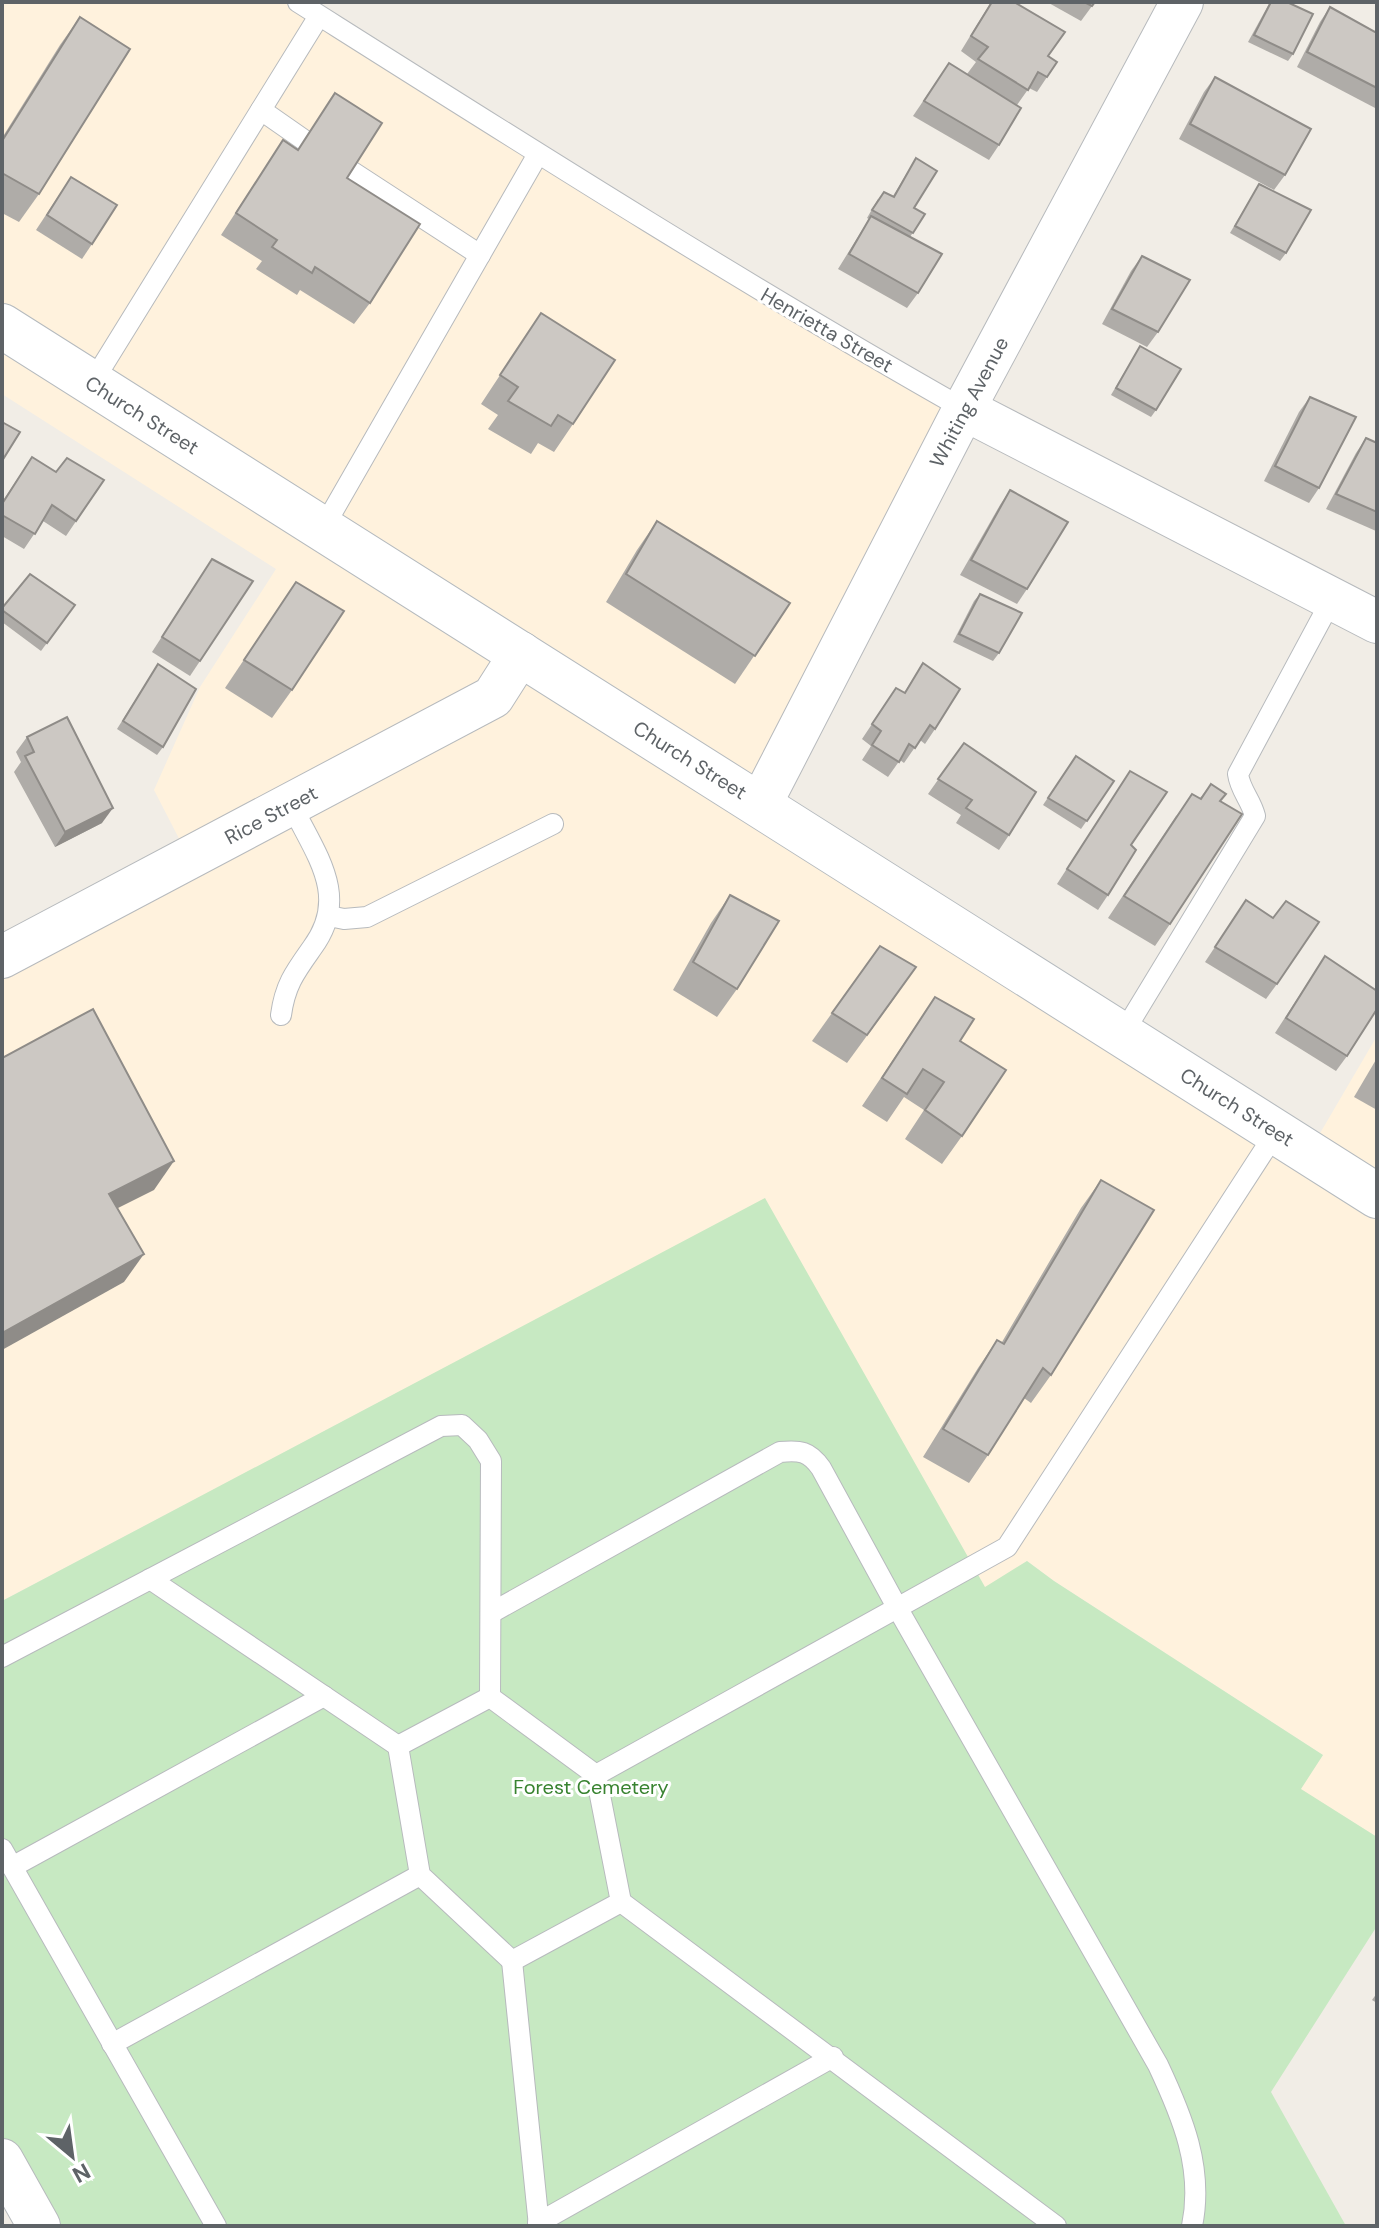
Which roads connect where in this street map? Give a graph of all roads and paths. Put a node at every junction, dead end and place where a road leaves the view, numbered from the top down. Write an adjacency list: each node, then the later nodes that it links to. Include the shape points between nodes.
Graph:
1 (298, 2): 3 (lane, Henrietta Street)
2 (1182, 2): 11 (street, Whiting Avenue)
3 (319, 16): 4 (lane); 6 (lane, Henrietta Street)
4 (261, 110): 5 (lane); 10 (lane)
5 (304, 140)
6 (538, 154): 8 (lane); 11 (lane, Henrietta Street)
7 (351, 171): 8 (lane)
8 (480, 255): 12 (lane)
9 (2, 326): 10 (main road, Church Street)
10 (92, 383): 12 (main road, Church Street)
11 (964, 409): 13 (street, Henrietta Street); 17 (street, Whiting Avenue)
12 (322, 530): 15 (main road, Church Street)
13 (1332, 599): 14 (street, Henrietta Street); 22 (lane, via 1238,774 1255,816)
14 (1377, 622)
15 (521, 653): 16 (street, Rice Street, via 493,697); 17 (main road, Church Street)
16 (291, 804): 19 (lane, via 327,878); 20 (street, Rice Street)
17 (760, 805): 22 (main road, Church Street)
18 (553, 824): 19 (lane, via 367,917)
19 (329, 916): 21 (lane, via 284,992)
20 (2, 957)
21 (281, 1015)
22 (1122, 1035): 23 (main road, Church Street)
23 (1276, 1132): 24 (main road, Church Street); 26 (lane, via 1007,1547)
24 (1377, 1196)
25 (150, 1579): 27 (lane, via 441,1426 462,1425 491,1461); 28 (lane); 29 (lane)
26 (898, 1609): 27 (lane, via 821,1468 811,1454 797,1450 780,1452); 32 (lane); 44 (lane, via 1158,2065 1183,2120 1194,2166)
27 (491, 1613): 30 (lane)
28 (2, 1657)
29 (324, 1696): 31 (lane); 33 (lane)
30 (490, 1697): 31 (lane); 32 (lane)
31 (398, 1746): 34 (lane)
32 (596, 1775): 35 (lane)
33 (7, 1858): 37 (lane)
34 (420, 1875): 36 (lane); 37 (lane)
35 (621, 1902): 36 (lane); 38 (lane)
36 (512, 1961): 40 (lane)
37 (112, 2044): 42 (lane)
38 (833, 2057): 40 (lane); 43 (lane)
39 (2, 2160): 41 (street)
40 (538, 2224)
41 (39, 2226)
42 (216, 2226)
43 (1056, 2226)
44 (1192, 2226)

